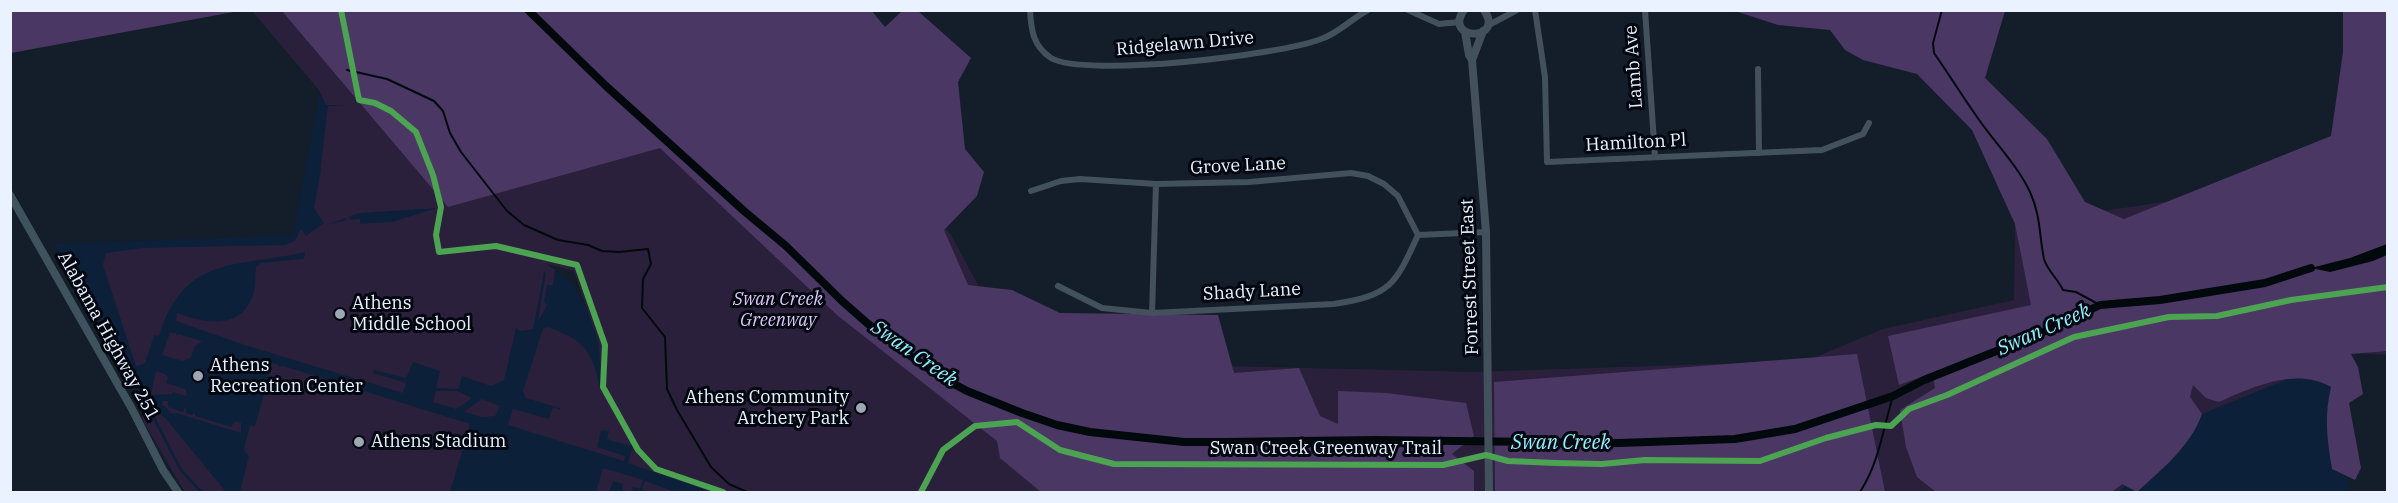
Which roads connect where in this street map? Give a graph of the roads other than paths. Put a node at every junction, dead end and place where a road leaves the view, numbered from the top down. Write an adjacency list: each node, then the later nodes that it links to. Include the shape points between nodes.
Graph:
1 (1030, 10): 2 (street, Ridgelawn Drive, via 1031,31 1038,47 1052,58 1088,66 1124,66 1245,55 1304,44 1336,32)
2 (1368, 10)
3 (1408, 10): 9 (street, via 1440,24)
4 (1484, 10): 10 (street, via 1488,19)
5 (1517, 10): 10 (street)
6 (1535, 10): 16 (street, Hamilton Pl, via 1545,77 1547,162)
7 (1645, 10): 16 (street, Lamb Ave)
8 (1464, 11): 9 (street)
9 (1460, 22): 11 (street, Forrest Street East)
10 (1485, 29): 11 (street, via 1476,35); 12 (street, Forrest Street East)
11 (1465, 32): 12 (street, Forrest Street East)
12 (1472, 60): 20 (street, Forrest Street East)
13 (1758, 69): 15 (street)
14 (1869, 123): 15 (street, Hamilton Pl, via 1863,134 1822,150)
15 (1759, 153): 16 (street, Hamilton Pl)
16 (1654, 157)
17 (1156, 184): 18 (street, Grove Lane, via 1080,179); 21 (street, Grove Lane, via 1249,182 1351,173 1368,176 1384,183 1398,196); 23 (street)
18 (1031, 191)
19 (10, 195): 24 (main road, Alabama Highway 251)
20 (1486, 232): 21 (street); 25 (street, Forrest Street East)
21 (1418, 235): 23 (street, Shady Lane, via 1401,273 1390,286 1359,300)
22 (1058, 286): 23 (street, Shady Lane, via 1102,308)
23 (1152, 313)
24 (178, 492)
25 (1490, 492)

